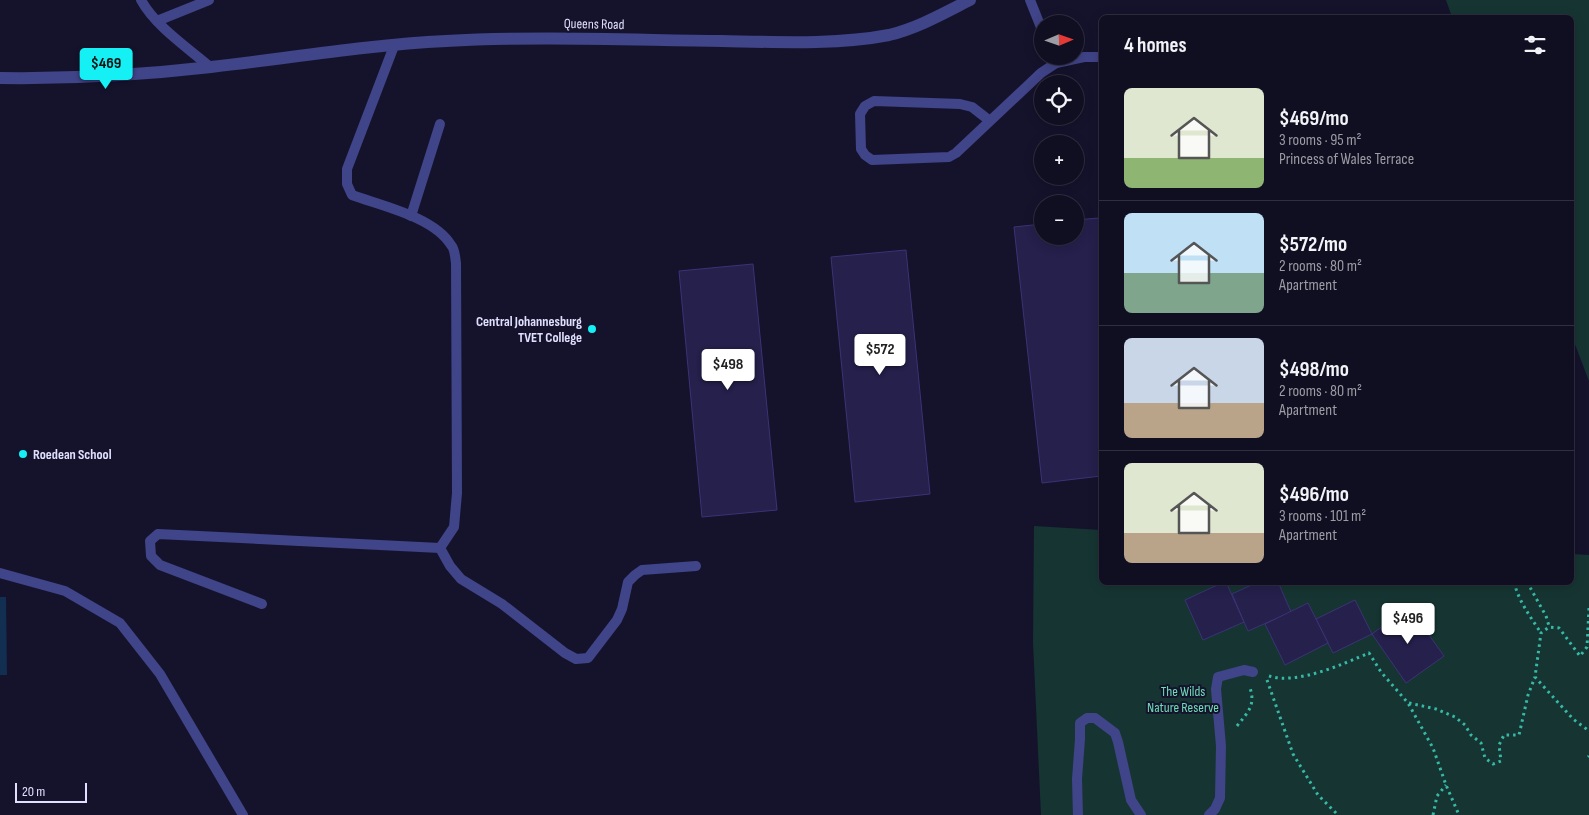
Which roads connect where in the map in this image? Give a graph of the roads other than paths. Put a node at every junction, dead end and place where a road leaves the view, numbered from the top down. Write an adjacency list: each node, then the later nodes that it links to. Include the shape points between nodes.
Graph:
1 (141, 0): 6 (lane)
2 (210, 0): 6 (lane)
3 (970, 0): 7 (street, Queens Road, via 916,26 871,38 770,42 566,38 446,41)
4 (1030, 0): 5 (lane)
5 (1036, 15)
6 (157, 21): 11 (lane)
7 (394, 46): 11 (street, Queens Road, via 327,51); 15 (lane, via 347,169 347,184 352,195)
8 (1084, 57): 9 (lane)
9 (1099, 57)
10 (1049, 65): 13 (lane)
11 (210, 67): 12 (street, Queens Road, via 120,76)
12 (0, 78)
13 (990, 121): 13 (lane, via 949,157 872,160 861,148 860,114 874,101 960,104)
14 (440, 124): 15 (lane)
15 (411, 216): 16 (lane, via 438,229 453,246 456,263 457,493 454,527)
16 (440, 548): 17 (lane, via 461,579 502,604 576,659 588,658 617,620 628,582 642,570); 19 (lane, via 158,534 150,541 151,556 160,565)
17 (696, 566)
18 (0, 573): 21 (lane, via 65,591 120,623 160,674)
19 (262, 604)
20 (1248, 671): 24 (lane, via 1218,677 1220,798)
21 (243, 815)
22 (1078, 815): 23 (lane, via 1080,723 1087,718 1095,718 1115,733 1130,800)
23 (1141, 815)
24 (1209, 815)

